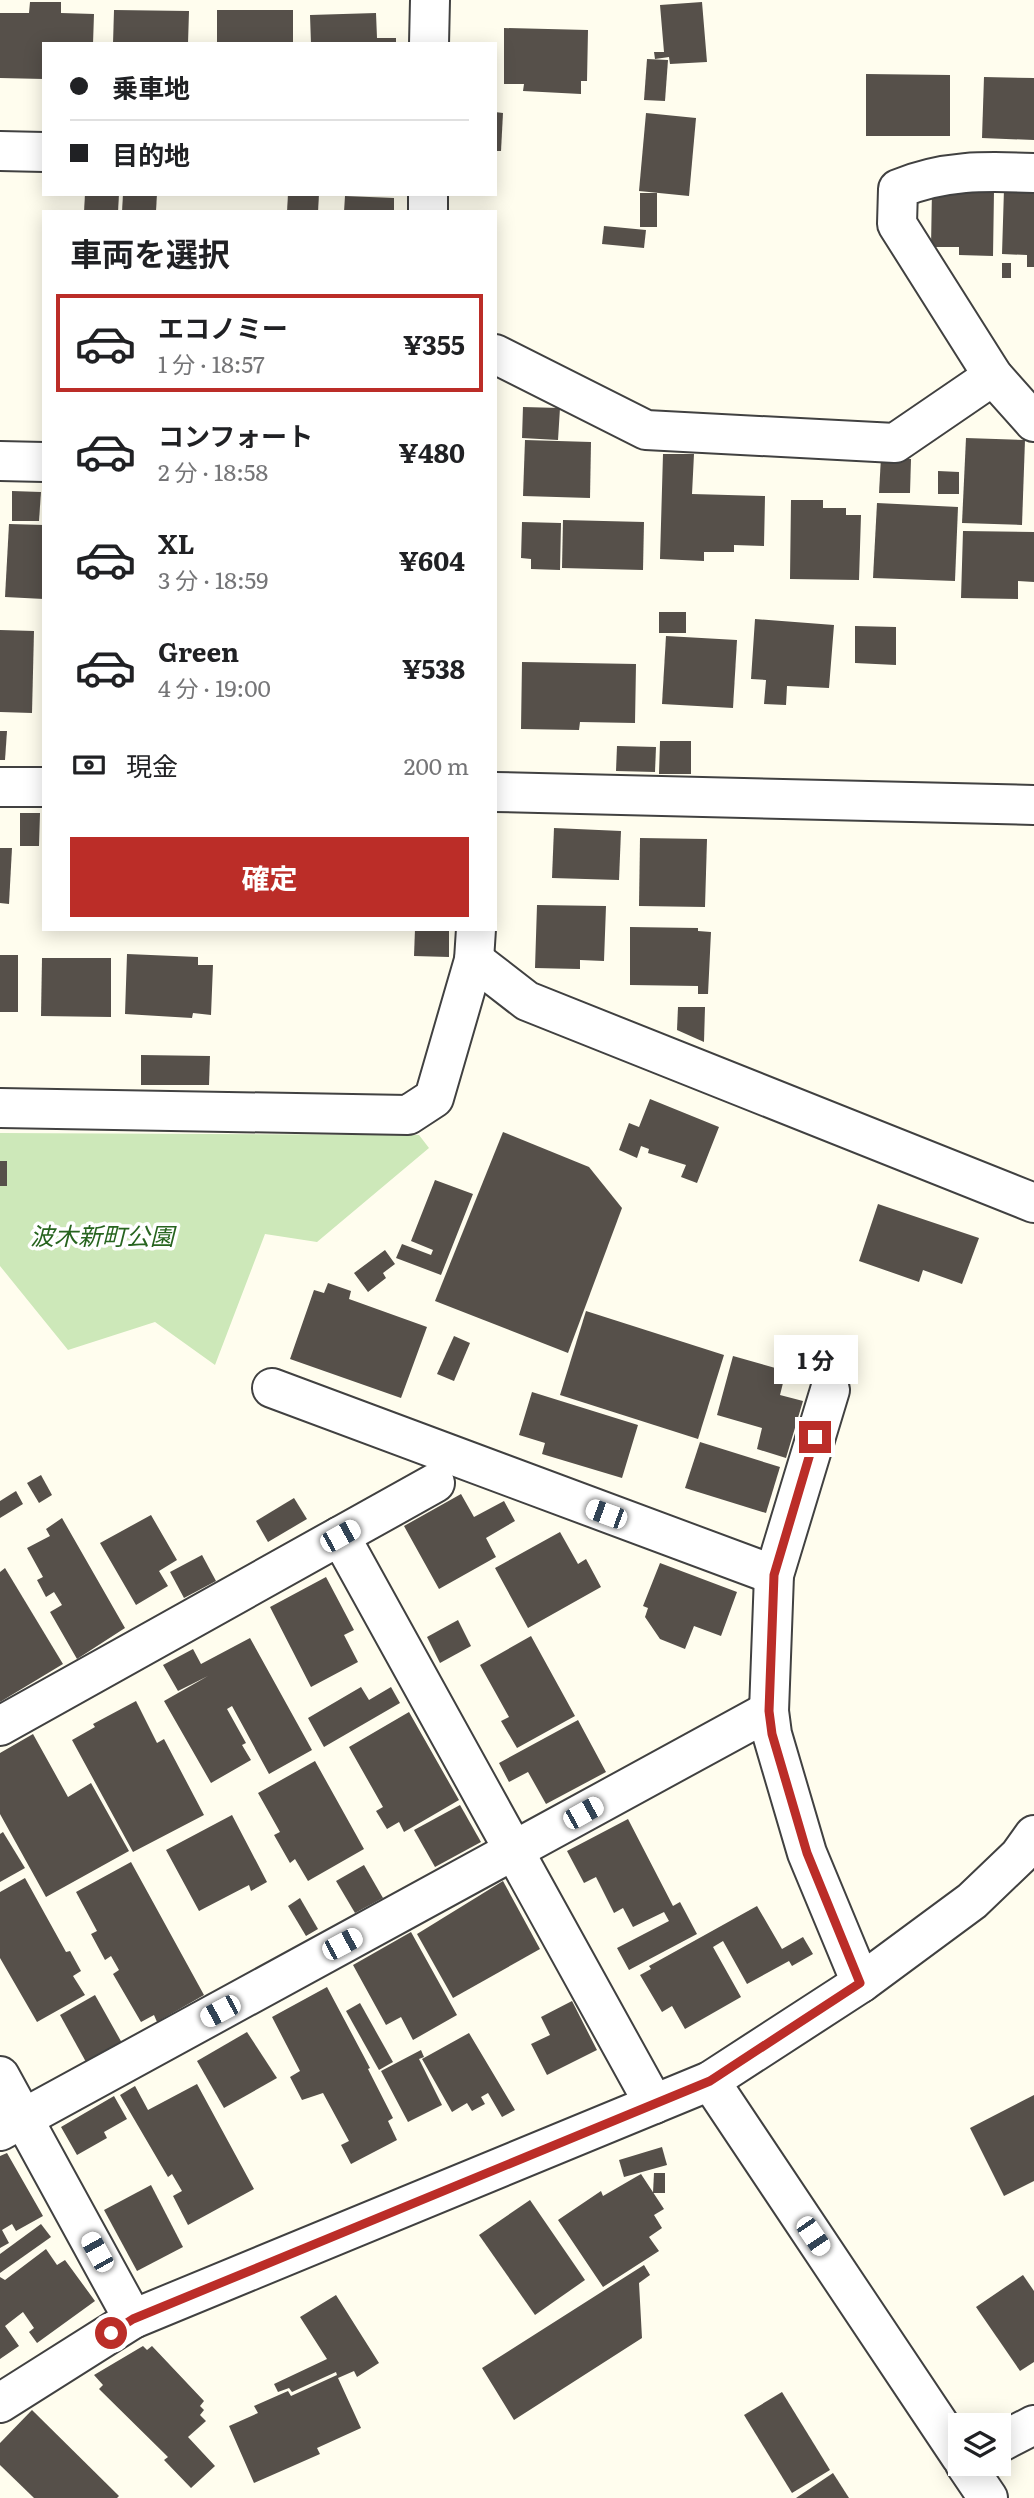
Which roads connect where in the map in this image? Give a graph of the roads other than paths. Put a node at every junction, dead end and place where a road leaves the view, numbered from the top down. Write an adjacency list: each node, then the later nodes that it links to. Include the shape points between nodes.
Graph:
1 (430, 0): 2 (street)
2 (429, 42)
3 (0, 151): 4 (street)
4 (42, 152)
5 (1034, 173): 7 (street, via 970,171 927,177 898,190 897,224)
6 (497, 355): 7 (street, via 646,430 894,443)
7 (993, 376): 8 (street)
8 (1034, 422)
9 (0, 461): 10 (street)
10 (42, 462)
11 (0, 787): 12 (street)
12 (42, 787)
13 (497, 792): 14 (street)
14 (1034, 805)
15 (475, 945): 16 (street, via 434,1098 408,1115); 17 (street, via 527,1001)
16 (0, 1108)
17 (1034, 1203)
18 (272, 1388): 22 (street)
19 (830, 1390): 22 (street)
20 (435, 1483): 21 (street)
21 (340, 1536): 24 (street); 26 (street)
22 (774, 1575): 23 (street)
23 (769, 1711): 26 (street); 28 (street, via 807,1853)
24 (0, 1726)
25 (1034, 1835): 27 (street)
26 (513, 1851): 31 (street); 32 (street)
27 (1018, 1873): 28 (street)
28 (860, 1983): 30 (street)
29 (0, 2076): 32 (street)
30 (710, 2081): 31 (street); 37 (street)
31 (654, 2104): 33 (street)
32 (12, 2124): 33 (street)
33 (133, 2319): 34 (street)
34 (0, 2403)
35 (1034, 2425): 36 (street)
36 (1011, 2437)
37 (948, 2438)
38 (973, 2476): 39 (street)
39 (988, 2498)

